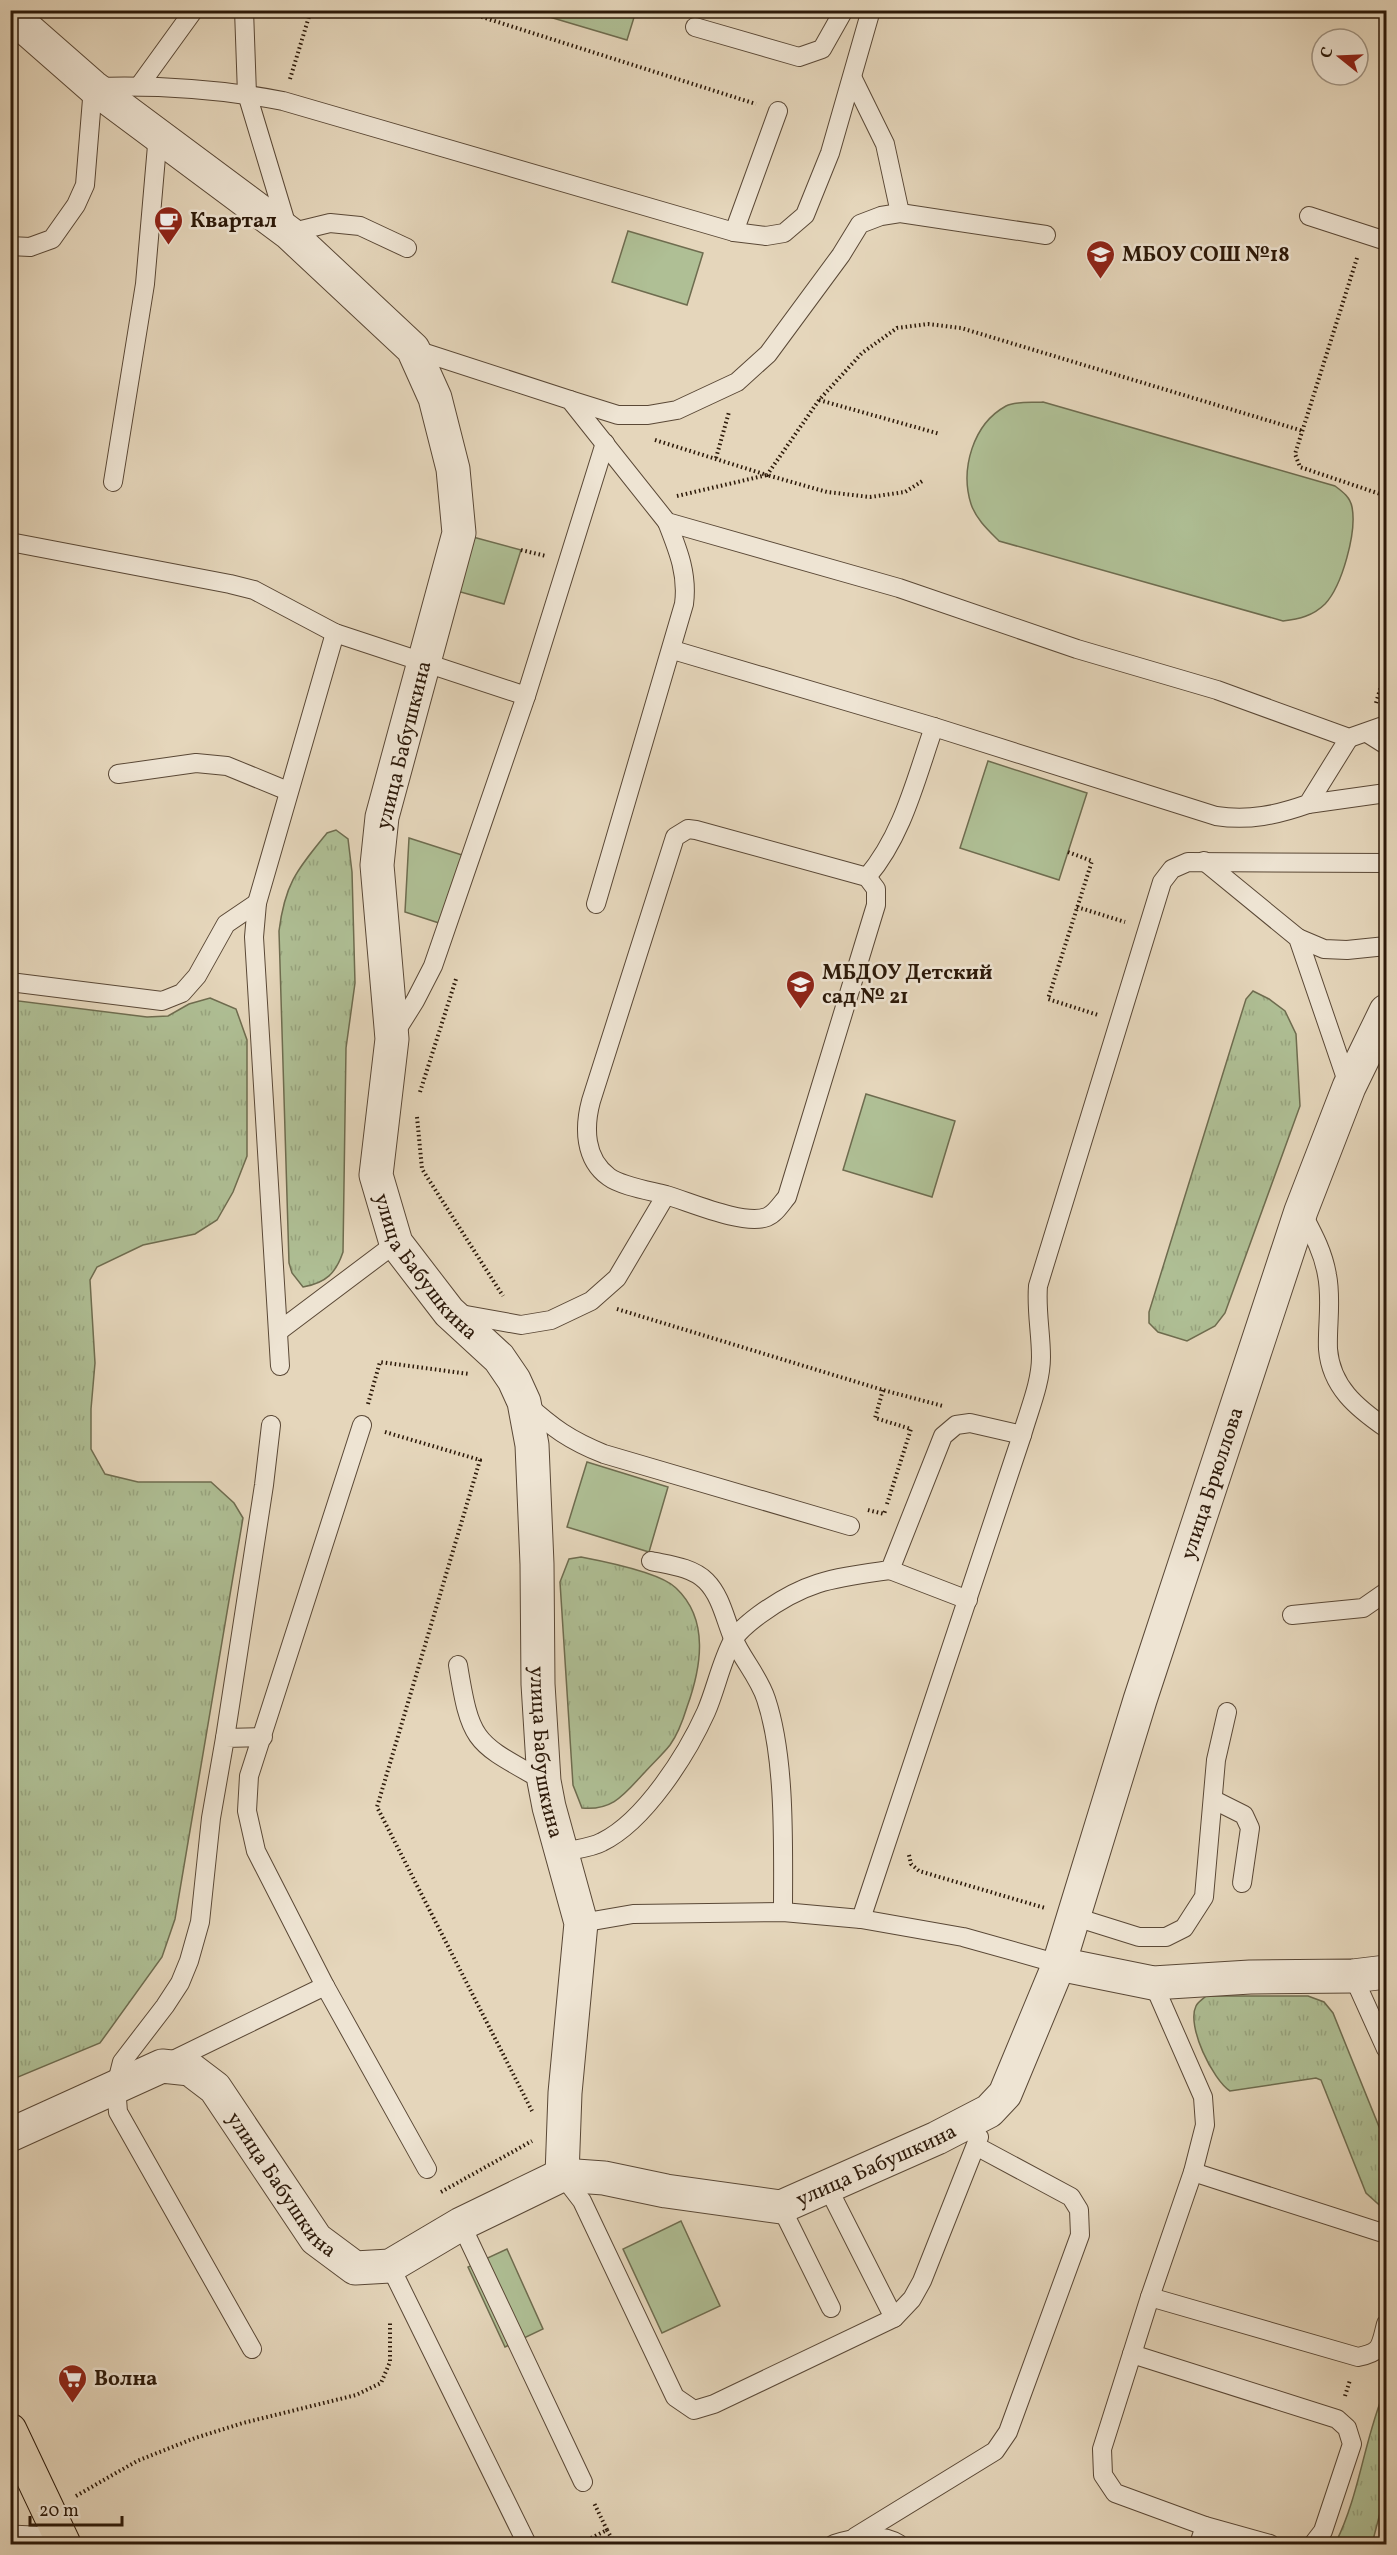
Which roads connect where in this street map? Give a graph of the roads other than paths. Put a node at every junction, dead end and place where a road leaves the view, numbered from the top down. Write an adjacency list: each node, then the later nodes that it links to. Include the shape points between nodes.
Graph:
1 (12, 10): 9 (street, via 20,22)
2 (194, 10): 8 (lane)
3 (244, 10): 10 (lane)
4 (844, 10): 6 (lane, via 822,50 799,57)
5 (871, 10): 7 (lane)
6 (695, 27)
7 (853, 79): 13 (lane, via 885,144); 15 (lane, via 805,215 784,233 766,236)
8 (139, 86): 9 (lane); 10 (lane)
9 (93, 87): 12 (street); 19 (lane, via 85,184 76,205 52,239 30,247)
10 (247, 94): 15 (lane, via 283,101); 16 (lane)
11 (778, 111): 15 (lane)
12 (159, 134): 16 (street); 24 (lane, via 145,284)
13 (900, 213): 17 (lane); 22 (lane, via 860,225 768,354 737,382 677,410 648,415 618,415)
14 (1309, 216): 18 (lane)
15 (734, 232)
16 (289, 233): 20 (lane, via 330,222 360,226); 21 (street)
17 (1046, 235)
18 (1386, 241)
19 (10, 246)
20 (407, 248)
21 (414, 348): 22 (lane); 29 (street, улица Бабушкина, via 435,398 453,470 459,533)
22 (570, 400): 23 (lane)
23 (605, 443): 25 (lane); 30 (lane)
24 (113, 482)
25 (667, 522): 28 (lane, via 687,586); 34 (lane, via 899,588 1077,650 1217,690)
26 (10, 542): 27 (lane, via 254,590)
27 (335, 633): 29 (lane); 37 (lane)
28 (673, 650): 32 (lane); 44 (lane)
29 (422, 664): 30 (lane); 49 (street, улица Бабушкина, via 382,817 377,866)
30 (526, 696): 49 (lane, via 433,966)
31 (1386, 725): 33 (lane)
32 (934, 727): 39 (lane, via 1216,816 1245,819); 42 (lane, via 895,837)
33 (1367, 733): 34 (lane); 35 (lane)
34 (1349, 738): 39 (lane)
35 (1386, 745)
36 (118, 774): 37 (lane, via 196,764 227,766)
37 (288, 791): 43 (lane)
38 (1386, 793): 39 (lane)
39 (1308, 804)
40 (1204, 861): 41 (lane); 45 (lane); 61 (lane, via 1172,869 1162,882 1146,928 1038,1286 1041,1358)
41 (1386, 863)
42 (867, 877): 51 (lane, via 876,889 876,905 787,1197 767,1217 746,1220); 51 (lane, via 696,830 675,837 595,1089 586,1129 595,1161 610,1178)
43 (257, 903): 47 (lane, via 226,924 197,976 182,993 162,1001); 55 (lane, via 254,937)
44 (596, 904)
45 (1298, 938): 46 (lane, via 1324,949); 50 (lane)
46 (1386, 945)
47 (10, 982)
48 (1386, 1011): 50 (street, улица Брюллова)
49 (392, 1039): 53 (street, улица Бабушкина, via 376,1174)
50 (1349, 1087): 52 (street, улица Брюллова)
51 (666, 1195): 54 (lane, via 617,1278 591,1301 551,1320 521,1324)
52 (1300, 1211): 60 (lane, via 1322,1251 1328,1277 1328,1350 1334,1378 1364,1413); 78 (street, улица Брюллова)
53 (396, 1243): 54 (street, улица Бабушкина); 55 (lane)
54 (449, 1312): 57 (street, улица Бабушкина, via 500,1358)
55 (279, 1330): 56 (lane)
56 (280, 1366)
57 (519, 1391): 62 (lane, via 558,1432 578,1444); 73 (street, улица Бабушкина, via 532,1445)
58 (271, 1425): 72 (lane)
59 (362, 1425): 71 (lane)
60 (1386, 1428)
61 (1022, 1435): 64 (lane, via 970,1423 956,1425 943,1436); 66 (lane)
62 (850, 1526)
63 (651, 1561): 68 (lane, via 696,1573 707,1582)
64 (890, 1570): 66 (lane); 68 (lane, via 813,1583 778,1601)
65 (1386, 1592): 67 (lane, via 1363,1608)
66 (968, 1600): 79 (lane)
67 (1292, 1615)
68 (734, 1639): 75 (lane, via 683,1757 641,1811 601,1843); 77 (lane, via 766,1697 777,1748)
69 (458, 1665): 73 (lane, via 466,1711 480,1741)
70 (1227, 1712): 74 (lane, via 1216,1760)
71 (263, 1737): 72 (lane); 85 (lane, via 249,1776 247,1811 256,1851)
72 (225, 1738): 88 (lane, via 211,1818 200,1922 189,1961 165,2006 122,2062)
73 (544, 1781): 75 (street, улица Бабушкина)
74 (1214, 1800): 76 (lane, via 1244,1815 1250,1828); 78 (lane, via 1204,1897 1184,1928 1166,1937 1139,1937)
75 (563, 1852): 80 (street, улица Бабушкина)
76 (1242, 1883)
77 (783, 1912): 79 (lane); 80 (lane, via 633,1914)
78 (1072, 1916): 81 (street, улица Брюллова)
79 (861, 1918): 81 (lane, via 963,1936)
80 (581, 1923): 94 (street, улица Бабушкина, via 565,2093)
81 (1059, 1964): 84 (street); 89 (street, улица Бабушкина, via 1005,2094)
82 (1386, 1972): 83 (street)
83 (1353, 1976): 84 (street); 86 (lane)
84 (1153, 1983): 93 (lane, via 1203,2097 1205,2125)
85 (325, 1986): 87 (lane); 92 (lane)
86 (1386, 2049)
87 (162, 2066): 88 (street); 99 (street, улица Бабушкина, via 190,2069 215,2088 316,2239 355,2268)
88 (116, 2086): 90 (street); 104 (lane, via 118,2112)
89 (988, 2111): 91 (lane); 95 (street, улица Бабушкина)
90 (10, 2135)
91 (976, 2146): 102 (lane, via 922,2281); 109 (lane, via 1071,2197 1079,2210 1080,2235 1008,2432 995,2451)
92 (427, 2169)
93 (1193, 2172): 98 (lane); 100 (lane)
94 (562, 2175): 96 (street, улица Бабушкина, via 604,2178); 97 (street, улица Бабушкина); 102 (lane, via 582,2201 675,2397 694,2410)
95 (828, 2188): 96 (street, улица Бабушкина); 102 (lane)
96 (781, 2207): 101 (lane)
97 (462, 2224): 99 (street, улица Бабушкина); 107 (lane)
98 (1386, 2234)
99 (390, 2266): 113 (lane)
100 (1150, 2297): 103 (lane, via 1358,2358 1379,2350); 105 (lane)
101 (831, 2308)
102 (894, 2318)
103 (1386, 2324)
104 (252, 2349)
105 (1132, 2354): 108 (lane, via 1102,2449 1103,2475 1115,2493); 118 (lane, via 1336,2419 1347,2428 1352,2444 1323,2531)
106 (10, 2430): 112 (main road)
107 (583, 2482)
108 (1205, 2526): 116 (lane); 117 (lane)
109 (855, 2538): 114 (lane); 115 (lane, via 890,2539)
110 (10, 2542): 111 (street)
111 (55, 2544)
112 (64, 2544)
113 (527, 2544)
114 (834, 2544)
115 (898, 2544)
116 (1198, 2544)
117 (1270, 2544)
118 (1312, 2544)

